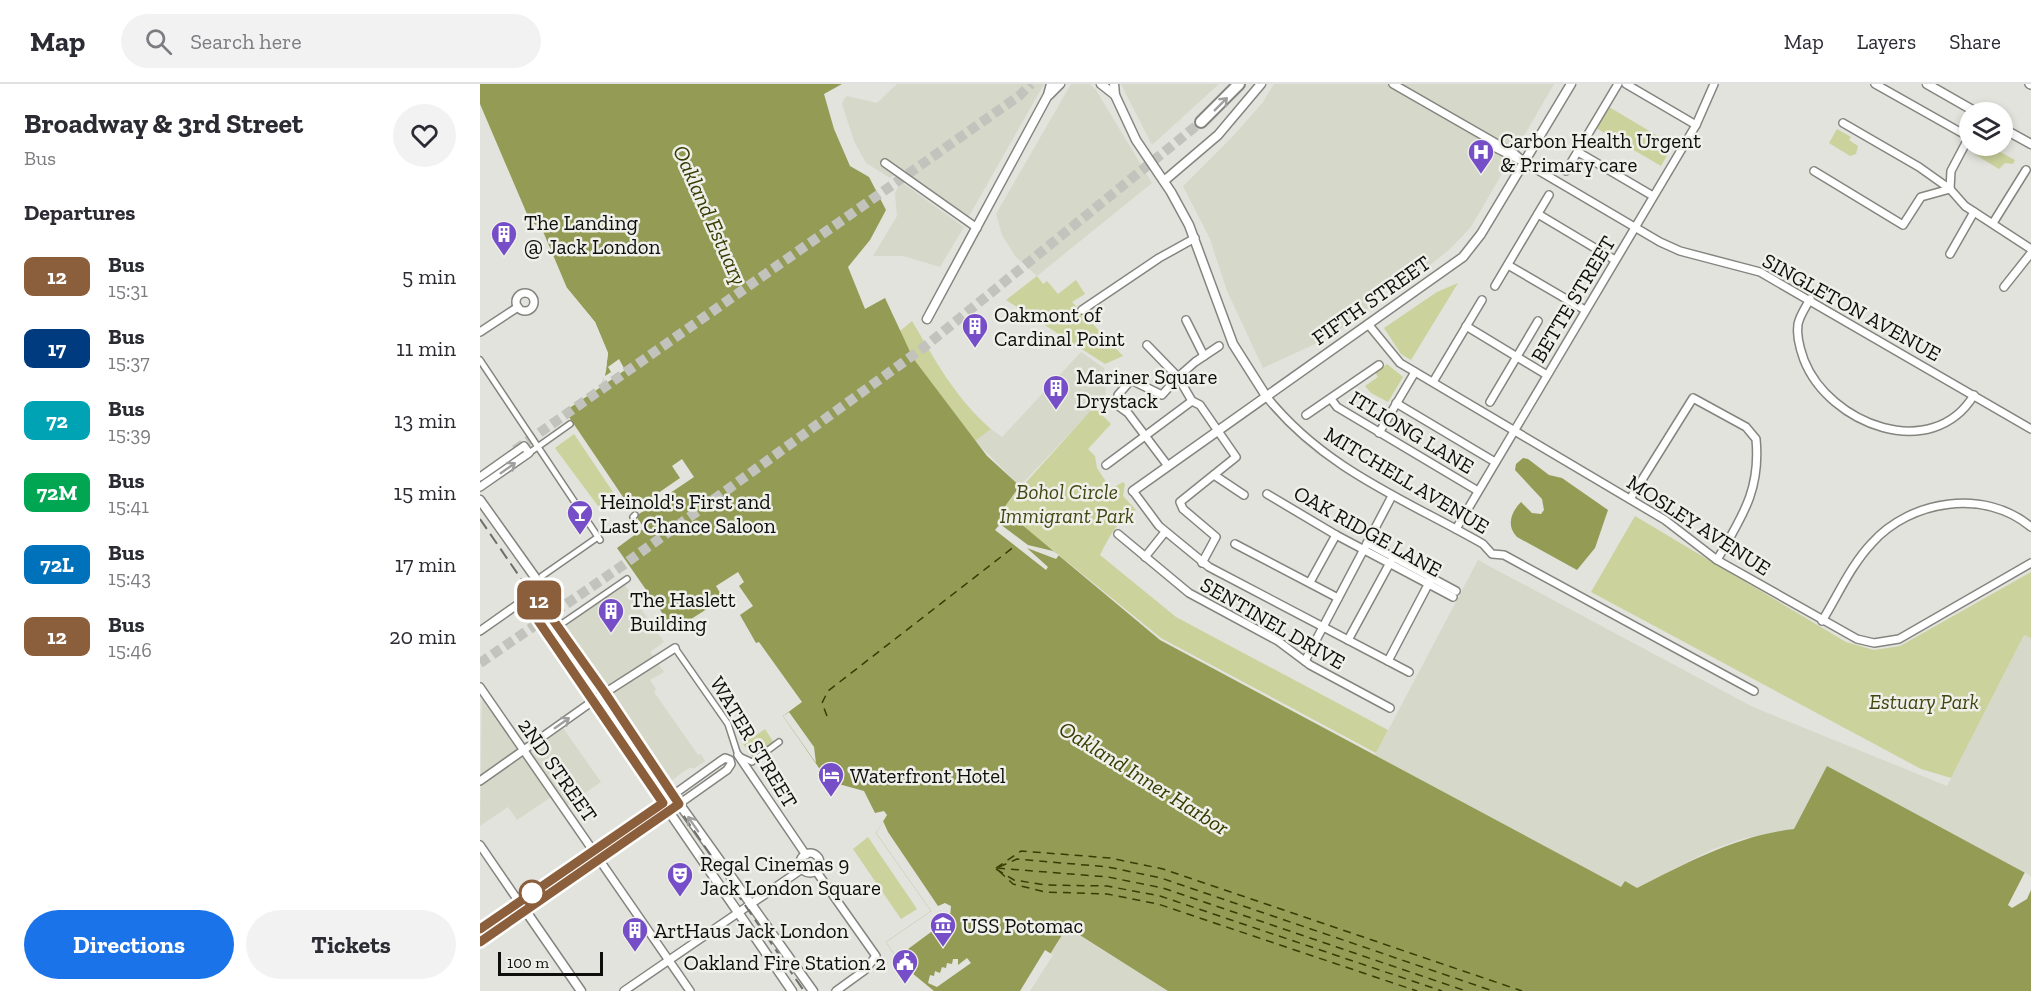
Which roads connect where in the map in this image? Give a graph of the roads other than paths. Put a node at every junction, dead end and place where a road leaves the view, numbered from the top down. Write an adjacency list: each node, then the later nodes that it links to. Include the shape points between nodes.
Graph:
1 (1051, 84): 14 (street)
2 (1060, 84): 14 (street)
3 (1101, 84): 15 (street)
4 (1114, 84): 15 (street)
5 (1239, 84): 17 (main road, one-way to 5)
6 (1261, 84): 28 (street, via 1218,135)
7 (1393, 84): 23 (street, SINGLETON AVENUE)
8 (1571, 84): 23 (street, FIFTH STREET)
9 (1618, 84): 22 (street)
10 (1626, 84): 19 (street)
11 (1714, 84): 19 (street, BETTE STREET)
12 (1875, 84): 29 (street, via 1969,137 1951,171)
13 (1927, 84): 16 (street)
14 (1048, 95): 36 (street)
15 (1115, 95): 28 (street, MITCHELL AVENUE, via 1136,140)
16 (1959, 102)
17 (1201, 122)
18 (1843, 123): 29 (street)
19 (1696, 125): 31 (street, BETTE STREET)
20 (2013, 134): 21 (street)
21 (2031, 144)
22 (1578, 152): 26 (street); 31 (street)
23 (1524, 162): 35 (street, SINGLETON AVENUE); 52 (street, FIFTH STREET, via 1469,251)
24 (885, 163): 36 (street)
25 (2026, 170): 34 (street)
26 (1566, 171)
27 (1814, 171): 29 (street, via 1903,225 1921,197)
28 (1164, 181): 37 (street, MITCHELL AVENUE)
29 (1950, 189): 32 (street)
30 (1549, 195): 33 (street)
31 (1653, 196): 35 (street, BETTE STREET)
32 (1974, 212): 34 (street); 39 (street)
33 (1538, 214): 40 (street); 41 (street)
34 (1993, 223): 38 (street)
35 (1634, 227): 40 (street, BETTE STREET); 44 (street, SINGLETON AVENUE, via 1680,251 1760,272)
36 (977, 228): 49 (street)
37 (1195, 238): 47 (street); 66 (street, MITCHELL AVENUE, via 1227,330)
38 (2031, 251): 43 (street)
39 (1950, 254)
40 (1615, 260): 48 (street, BETTE STREET)
41 (1508, 266): 42 (street); 48 (street)
42 (1496, 286)
43 (2004, 287)
44 (1810, 299): 65 (street, SINGLETON AVENUE); 65 (street, via 1798,323 1802,354 1821,389 1848,412 1880,426 1923,429 1951,421)
45 (1482, 300): 53 (street)
46 (518, 307): 54 (street)
47 (1082, 310)
48 (1585, 310): 62 (street, BETTE STREET)
49 (927, 319)
50 (1186, 320): 57 (street)
51 (1538, 321): 58 (street)
52 (1368, 324): 61 (street, MOSLEY AVENUE, via 1392,356); 66 (street, FIFTH STREET)
53 (1466, 326): 58 (street); 64 (street)
54 (480, 332)
55 (1147, 345): 63 (street)
56 (1219, 346): 57 (street)
57 (1204, 356): 63 (street)
58 (1516, 356): 62 (street); 69 (street)
59 (480, 360): 78 (street)
60 (1379, 365): 67 (street)
61 (1415, 372): 64 (street, MOSLEY AVENUE); 70 (street)
62 (1547, 375): 75 (street, BETTE STREET)
63 (1178, 377): 68 (street); 77 (street, via 1162,395 1131,381 1118,395 1118,406 1128,412)
64 (1433, 382): 75 (street, MOSLEY AVENUE)
65 (1974, 395): 73 (street, SINGLETON AVENUE)
66 (1266, 396): 74 (street, FIFTH STREET); 90 (street, MITCHELL AVENUE, via 1320,451)
67 (1331, 399): 71 (street); 76 (street, ITLIONG LANE, via 1337,407)
68 (1192, 401): 74 (street, via 1200,405); 77 (street)
69 (1490, 402)
70 (1396, 404): 76 (street); 80 (street)
71 (1306, 415)
72 (570, 424): 78 (street)
73 (2031, 429)
74 (1218, 430): 82 (street, FIFTH STREET); 83 (street, via 1236,457)
75 (1514, 431): 80 (street, BETTE STREET); 91 (street, MOSLEY AVENUE)
76 (1379, 433): 87 (street, ITLIONG LANE)
77 (1146, 436): 81 (street); 82 (street)
78 (538, 447): 79 (street); 105 (street, via 599,538)
79 (529, 453): 84 (street, via 524,446); 85 (street, one-way to 79)
80 (1495, 462): 87 (street, BETTE STREET)
81 (1106, 465)
82 (1168, 466): 86 (street, FIFTH STREET)
83 (1214, 475): 89 (street); 103 (street, via 1180,502 1216,537)
84 (480, 477)
85 (480, 488)
86 (1133, 491): 95 (street)
87 (1478, 491): 94 (street, BETTE STREET)
88 (1267, 494): 97 (street, OAK RIDGE LANE)
89 (1244, 495)
90 (1392, 496): 94 (street, MITCHELL AVENUE); 99 (street)
91 (1630, 499): 101 (street, MOSLEY AVENUE, via 1672,524); 101 (street, via 1693,398 1746,427 1756,439 1753,492)
92 (480, 500): 111 (street)
93 (2031, 527): 118 (street, via 2012,514 1976,504 1942,505 1908,515 1867,548)
94 (1456, 529): 128 (street, MITCHELL AVENUE, via 1483,544 1492,554 1504,555)
95 (1165, 532): 100 (street); 103 (street)
96 (1118, 534): 100 (street, SENTINEL DRIVE)
97 (1336, 535): 99 (street, OAK RIDGE LANE); 110 (street)
98 (1235, 544): 110 (street)
99 (1366, 546): 102 (street, OAK RIDGE LANE); 114 (street)
100 (1145, 557): 124 (street, SENTINEL DRIVE, via 1189,593 1278,641)
101 (1717, 560): 118 (street, MOSLEY AVENUE)
102 (1391, 561): 109 (street, OAK RIDGE LANE); 122 (street)
103 (1202, 562): 120 (street)
104 (2031, 563): 118 (street, MOSLEY AVENUE, via 1891,642 1866,642)
105 (551, 570): 106 (street); 107 (street)
106 (542, 576)
107 (556, 578)
108 (627, 579): 117 (street)
109 (1430, 581): 113 (street, OAK RIDGE LANE); 125 (street)
110 (1310, 582): 114 (street)
111 (542, 587): 112 (street); 119 (street)
112 (534, 593): 115 (street); 119 (street)
113 (1454, 594)
114 (1338, 598): 120 (street)
115 (524, 600): 121 (street); 130 (street)
116 (574, 604): 117 (street)
117 (580, 612): 119 (street)
118 (1822, 621)
119 (559, 622): 129 (street)
120 (1323, 627): 122 (street); 124 (street)
121 (480, 631)
122 (1348, 640): 125 (street)
123 (675, 648): 129 (street); 134 (street, WATER STREET, via 728,724)
124 (1305, 661): 131 (street, SENTINEL DRIVE)
125 (1388, 661): 126 (street)
126 (1409, 672)
127 (480, 687): 133 (street, 2ND STREET)
128 (1754, 691)
129 (605, 693): 130 (street); 137 (street)
130 (593, 701): 133 (street, one-way to 130); 138 (street)
131 (1390, 708)
132 (779, 742): 134 (street, via 752,762)
133 (524, 750): 136 (street); 142 (street, 2ND STREET)
134 (738, 755): 135 (street); 143 (street, WATER STREET)
135 (730, 760): 137 (street, via 725,758); 139 (street, via 727,770)
136 (480, 781)
137 (673, 795): 138 (street); 139 (street)
138 (663, 803): 140 (street); 142 (street)
139 (679, 804): 140 (street); 148 (street, one-way to 139)
140 (669, 811): 144 (street); 150 (street)
141 (480, 845): 147 (street)
142 (593, 851): 144 (street, 2ND STREET); 147 (street)
143 (806, 855): 145 (street, via 801,861); 146 (street, via 815,854 819,859)
144 (600, 860): 149 (street); 153 (street, 2ND STREET)
145 (802, 869): 146 (street); 148 (street)
146 (816, 871): 159 (street, via 876,956 865,970)
147 (519, 902): 149 (street); 151 (street)
148 (750, 905): 150 (street); 158 (street)
149 (526, 911): 152 (street); 154 (street)
150 (738, 911): 153 (street); 157 (street)
151 (480, 929)
152 (480, 942)
153 (669, 960): 155 (street); 156 (street, 2ND STREET)
154 (581, 991)
155 (624, 991)
156 (690, 991)
157 (792, 991)
158 (813, 991)
159 (836, 991)

